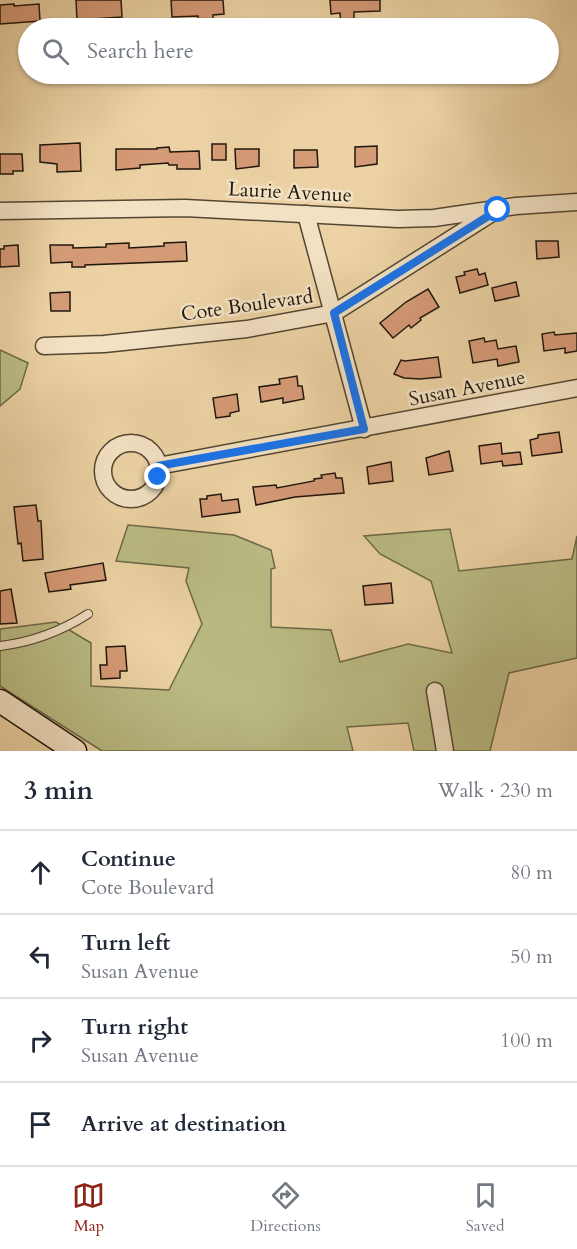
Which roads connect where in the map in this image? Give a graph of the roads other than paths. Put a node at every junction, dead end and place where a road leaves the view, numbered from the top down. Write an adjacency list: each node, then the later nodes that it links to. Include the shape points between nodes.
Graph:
1 (577, 202): 2 (street, Laurie Avenue)
2 (498, 210): 4 (street, Laurie Avenue, via 398,219); 5 (street, Cote Boulevard)
3 (0, 211): 4 (street, Laurie Avenue, via 185,208)
4 (306, 214): 5 (street)
5 (334, 313): 6 (street, Cote Boulevard, via 247,329 104,344); 8 (street)
6 (44, 346)
7 (577, 388): 8 (street, Susan Avenue)
8 (364, 429): 9 (street, Susan Avenue)
9 (158, 466)
10 (88, 614): 11 (lane, via 50,635)
11 (0, 646)
12 (435, 690): 15 (street)
13 (0, 701): 14 (street)
14 (75, 751)
15 (445, 751)

